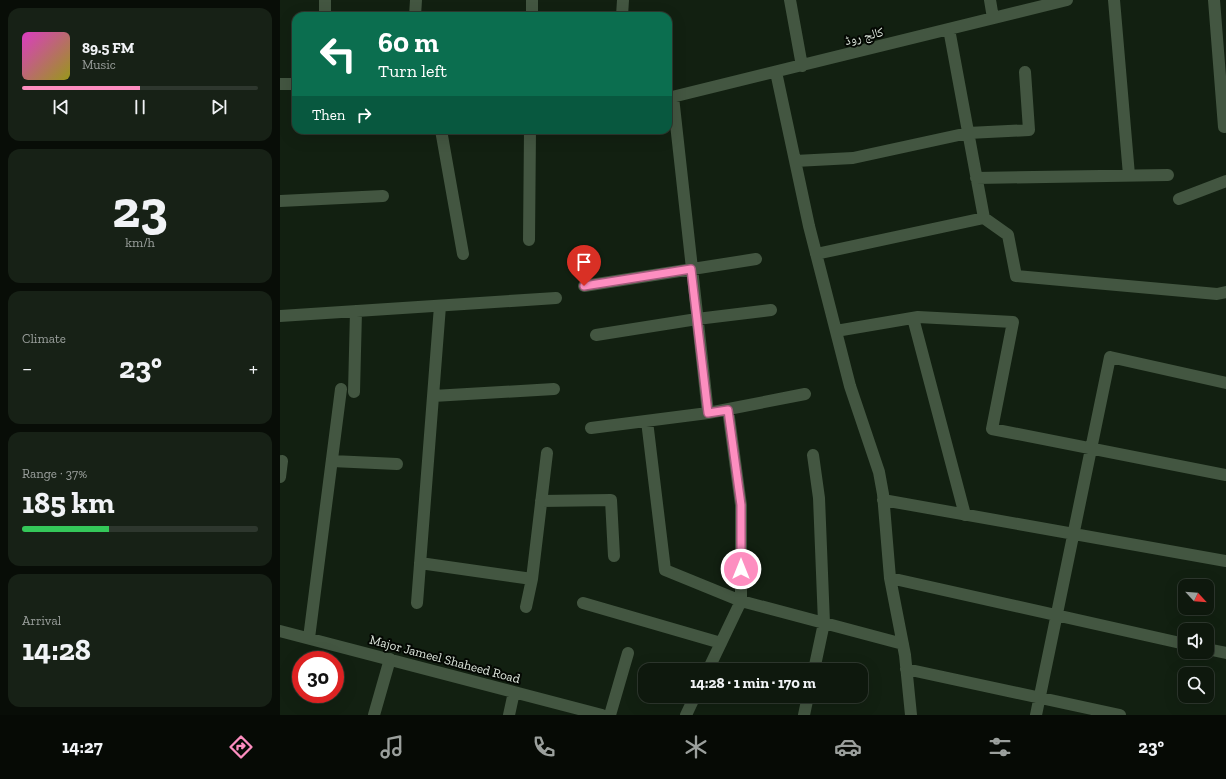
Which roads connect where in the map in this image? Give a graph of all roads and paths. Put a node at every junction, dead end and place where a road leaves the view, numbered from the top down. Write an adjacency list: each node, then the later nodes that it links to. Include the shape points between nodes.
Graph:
1 (325, 0): 10 (street)
2 (416, 0): 11 (street)
3 (532, 0): 12 (street)
4 (623, 0): 13 (street)
5 (790, 0): 16 (street)
6 (990, 0): 14 (street)
7 (1067, 0): 14 (street, کالج روڈ)
8 (1114, 0): 29 (street)
9 (1214, 0): 23 (street)
10 (325, 12)
11 (415, 12)
12 (532, 12)
13 (622, 12)
14 (993, 18): 15 (street, کالج روڈ)
15 (948, 29): 16 (street, کالج روڈ); 24 (street)
16 (802, 66): 17 (street, کالج روڈ)
17 (776, 72): 21 (street, کالج روڈ); 27 (street)
18 (1025, 72): 24 (street, via 1028,130)
19 (280, 84): 20 (street)
20 (292, 84)
21 (672, 98)
22 (672, 114): 40 (street)
23 (1224, 126)
24 (968, 133): 27 (street, via 853,158); 30 (street)
25 (442, 134): 37 (street)
26 (530, 134): 36 (street)
27 (795, 161): 38 (street)
28 (1168, 175): 29 (street)
29 (1129, 176): 30 (street)
30 (976, 178): 35 (street)
31 (1226, 181): 33 (street)
32 (383, 196): 34 (street)
33 (1179, 199)
34 (280, 201)
35 (984, 218): 38 (street); 42 (street, via 1008,234 1016,276 1217,294)
36 (528, 240)
37 (462, 254)
38 (816, 254): 50 (street)
39 (756, 259): 40 (street)
40 (691, 269): 41 (street); 49 (street)
41 (584, 286)
42 (1226, 292)
43 (556, 298): 44 (street)
44 (440, 306): 46 (street); 57 (street)
45 (771, 310): 49 (street)
46 (356, 311): 47 (street); 55 (street)
47 (280, 316)
48 (913, 318): 50 (street); 62 (street, via 1013,322 992,429); 72 (street)
49 (697, 319): 51 (street); 59 (street)
50 (836, 331): 70 (street, via 850,386 879,472)
51 (596, 335)
52 (1226, 383): 62 (street, via 1110,357)
53 (341, 389): 66 (street)
54 (554, 389): 57 (street)
55 (354, 392)
56 (805, 394): 58 (street)
57 (433, 396): 76 (street)
58 (728, 410): 59 (street); 79 (street, via 741,505)
59 (708, 413): 60 (street)
60 (647, 421): 61 (street); 79 (street, via 665,570)
61 (591, 428)
62 (1091, 449): 68 (street); 73 (street)
63 (547, 452): 71 (street)
64 (813, 455): 84 (street, via 819,498)
65 (282, 461): 69 (street)
66 (332, 461): 67 (street); 86 (street)
67 (397, 464)
68 (1226, 475)
69 (280, 477)
70 (883, 500): 72 (street); 77 (street)
71 (541, 501): 74 (street, via 612,500); 78 (street)
72 (965, 515): 73 (street)
73 (1073, 534): 75 (street); 83 (street)
74 (614, 556)
75 (1226, 561)
76 (420, 563): 78 (street); 80 (street)
77 (890, 578): 83 (street); 89 (street)
78 (532, 579): 82 (street)
79 (741, 601): 84 (street); 88 (street)
80 (417, 603)
81 (583, 603): 88 (street)
82 (526, 607)
83 (1056, 616): 87 (street); 98 (street)
84 (824, 623): 89 (street); 95 (street)
85 (280, 631): 86 (street, Major Jameel Shaheed Road)
86 (309, 638): 93 (street, Major Jameel Shaheed Road)
87 (1178, 642)
88 (721, 643): 94 (street)
89 (903, 644): 96 (street)
90 (1214, 650): 92 (street)
91 (628, 653): 104 (street)
92 (1226, 653)
93 (390, 659): 97 (street, Major Jameel Shaheed Road); 101 (street)
94 (711, 663)
95 (815, 663)
96 (906, 669): 98 (street); 107 (street)
97 (514, 692): 102 (street); 103 (street, Major Jameel Shaheed Road)
98 (1039, 698): 108 (street); 109 (street)
99 (692, 703): 105 (street)
100 (807, 703): 106 (street)
101 (374, 715)
102 (509, 715)
103 (602, 715)
104 (610, 715)
105 (686, 715)
106 (804, 715)
107 (911, 715)
108 (1036, 715)
109 (1120, 715)

